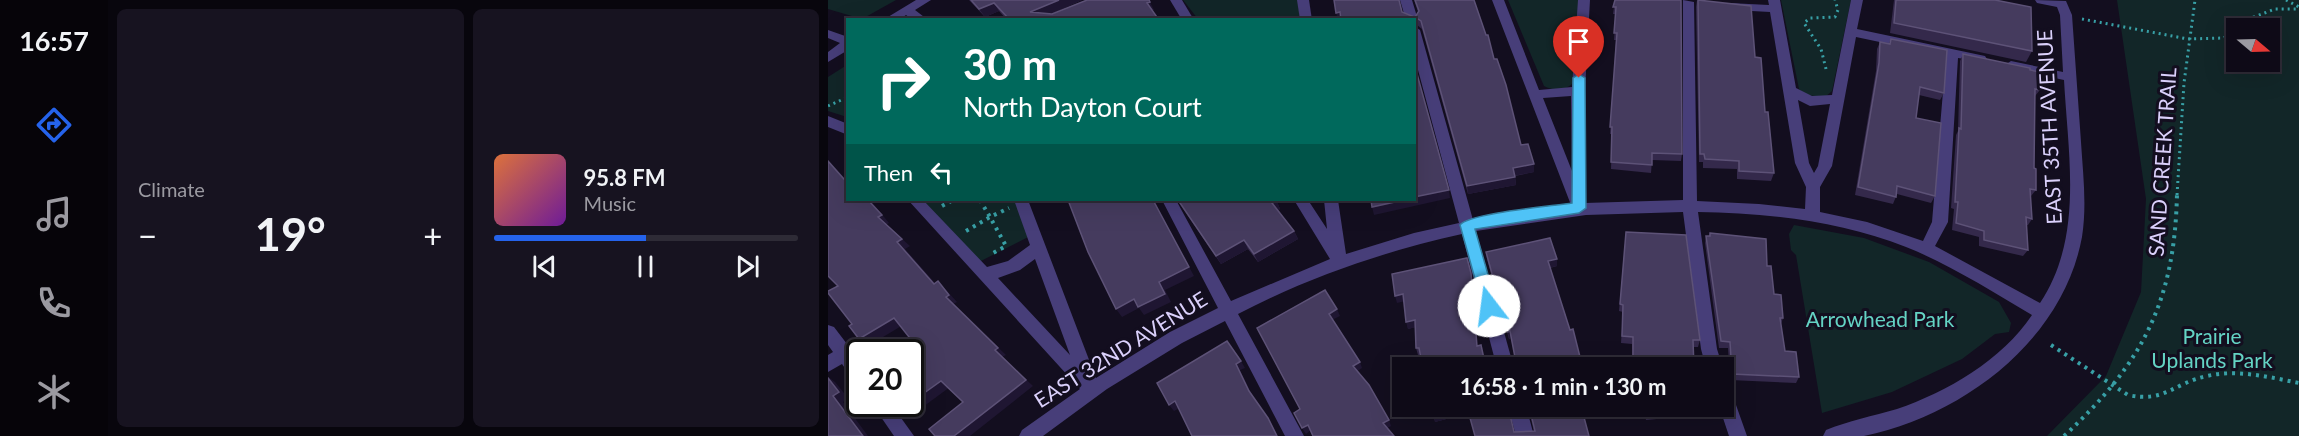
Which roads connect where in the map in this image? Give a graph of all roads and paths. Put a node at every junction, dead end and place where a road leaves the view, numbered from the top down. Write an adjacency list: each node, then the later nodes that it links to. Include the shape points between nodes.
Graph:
1 (925, 0): 16 (street)
2 (1176, 0): 19 (street)
3 (1303, 0): 20 (street)
4 (1406, 0): 21 (street)
5 (1498, 0): 35 (street)
6 (1584, 0): 33 (street)
7 (1834, 0): 31 (path, via 1838,10 1835,17 1810,18 1804,23 1821,49)
8 (1857, 0): 23 (street)
9 (2042, 0): 32 (street, EAST 35TH AVENUE, via 2062,4 2066,15)
10 (2195, 0): 26 (path, SAND CREEK TRAIL)
11 (2286, 0): 15 (path)
12 (1689, 2): 51 (street)
13 (1774, 4): 14 (street); 34 (street)
14 (1722, 5)
15 (2299, 8): 26 (path, via 2275,9 2246,20 2224,38)
16 (906, 10): 17 (street); 18 (street)
17 (892, 18)
18 (919, 18)
19 (1187, 18)
20 (1306, 18)
21 (1411, 18)
22 (2082, 18): 26 (path)
23 (1851, 32): 29 (street); 37 (street)
24 (828, 34): 27 (street)
25 (1416, 37): 56 (street)
26 (2188, 39): 72 (path, SAND CREEK TRAIL, via 2175,242 2169,276 2140,348)
27 (846, 42)
28 (846, 44): 30 (street)
29 (1952, 53): 32 (street); 59 (street, via 1940,222)
30 (828, 58)
31 (1826, 73)
32 (2069, 77): 63 (street, EAST 35TH AVENUE, via 2077,231 2068,265)
33 (1578, 90): 35 (street); 42 (street)
34 (1790, 91): 37 (street, via 1810,101); 43 (street, via 1802,163)
35 (1534, 94): 41 (street)
36 (846, 99): 38 (path)
37 (1838, 99): 43 (street, via 1825,166)
38 (828, 106)
39 (828, 121): 40 (street)
40 (846, 129)
41 (1552, 140): 42 (street); 52 (street)
42 (1579, 153): 52 (street)
43 (1813, 187): 53 (street)
44 (916, 201): 57 (street)
45 (981, 201): 54 (path)
46 (1022, 201): 54 (path); 58 (street)
47 (1170, 201): 62 (street)
48 (1302, 201): 55 (street)
49 (1328, 201): 55 (street)
50 (1329, 201): 60 (street)
51 (1690, 206): 52 (street, EAST 32ND AVENUE); 53 (street, EAST 32ND AVENUE, via 1742,207); 69 (street)
52 (1579, 208): 56 (street, EAST 32ND AVENUE)
53 (1812, 216): 59 (street, EAST 32ND AVENUE, via 1894,236)
54 (990, 217): 57 (path); 61 (path, via 1006,246)
55 (1314, 220): 60 (street)
56 (1467, 225): 60 (street, EAST 32ND AVENUE); 68 (street)
57 (952, 239): 61 (street)
58 (1038, 246): 61 (street, via 1004,272); 73 (street)
59 (1926, 249): 63 (street, EAST 32ND AVENUE)
60 (1339, 261): 62 (street, EAST 32ND AVENUE)
61 (979, 269): 73 (street)
62 (1227, 310): 73 (street, EAST 32ND AVENUE); 79 (street)
63 (2044, 314): 82 (street, EAST 35TH AVENUE, via 2014,348 1975,380 1899,417)
64 (828, 332): 66 (street)
65 (2050, 345): 72 (path)
66 (844, 354): 67 (street); 70 (street)
67 (846, 357)
68 (1503, 357)
69 (1712, 357)
70 (828, 364)
71 (2299, 383): 72 (path, via 2218,374 2196,378 2155,399 2128,395)
72 (2113, 386): 83 (path, SAND CREEK TRAIL)
73 (1092, 390): 78 (street, EAST 32ND AVENUE)
74 (891, 417): 77 (street)
75 (1520, 417): 80 (street)
76 (1732, 417): 81 (street)
77 (905, 436)
78 (1028, 436)
79 (1295, 436)
80 (1525, 436)
81 (1738, 436)
82 (1832, 436)
83 (2064, 436)

